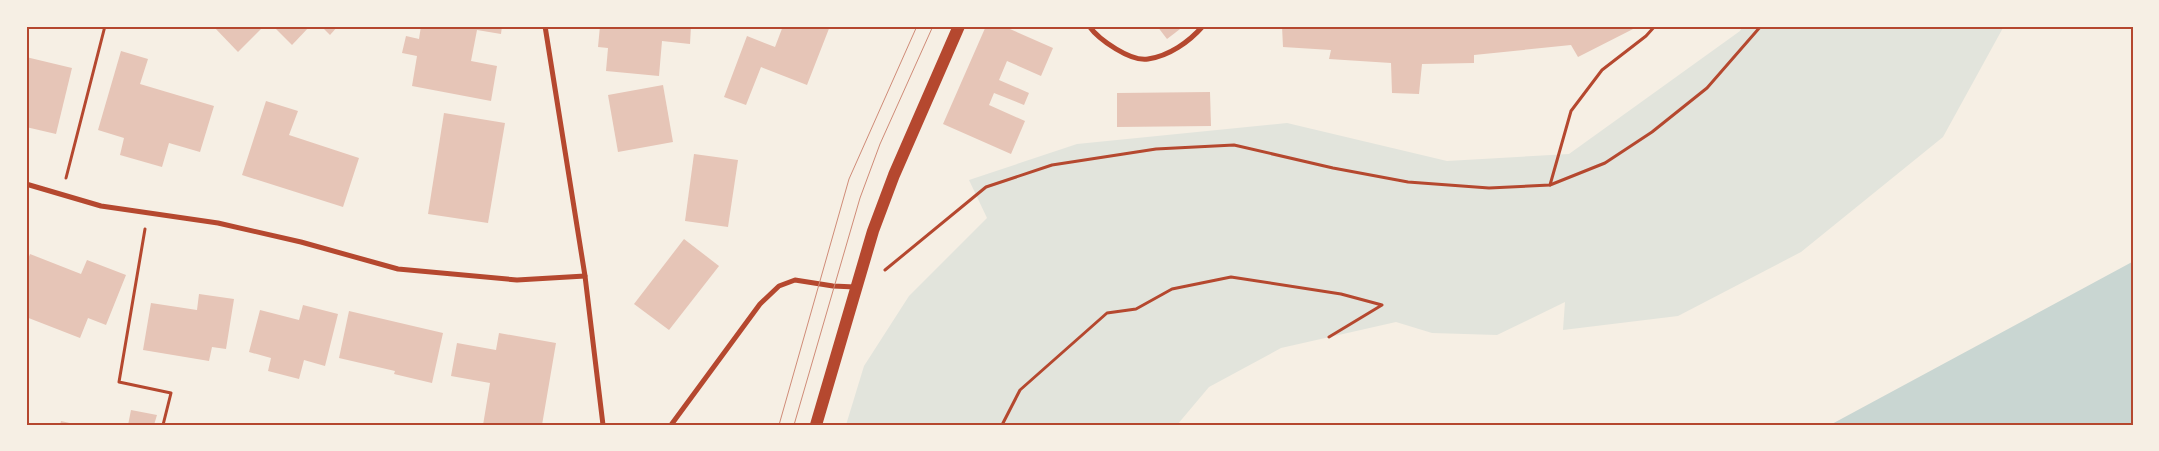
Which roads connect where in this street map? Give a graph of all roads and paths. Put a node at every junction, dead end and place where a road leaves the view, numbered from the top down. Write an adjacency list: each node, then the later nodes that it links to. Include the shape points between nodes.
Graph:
1 (105, 26): 10 (path)
2 (545, 26): 12 (street)
3 (959, 26): 13 (main road, via 894,175)
4 (1089, 26): 5 (street, via 1119,52 1146,60 1178,48)
5 (1203, 26)
6 (1655, 26): 9 (path, via 1602,70 1570,111)
7 (1761, 26): 9 (path, via 1707,88 1652,132 1605,163)
8 (26, 184): 10 (street)
9 (1550, 185): 13 (path, via 1489,188 1408,182 1234,145 1156,149 1052,165 986,187 878,275)
10 (62, 196): 11 (street)
11 (147, 214): 12 (street, via 218,223 398,269 517,280); 15 (path, via 119,382 171,394)
12 (586, 276): 16 (street)
13 (856, 286): 17 (street, via 795,280 779,286 760,304); 18 (main road)
14 (1329, 337): 19 (path, via 1382,305 1341,294 1231,277 1172,289 1136,309 1107,313 1020,390)
15 (163, 425)
16 (602, 425)
17 (671, 425)
18 (816, 425)
19 (1002, 425)

